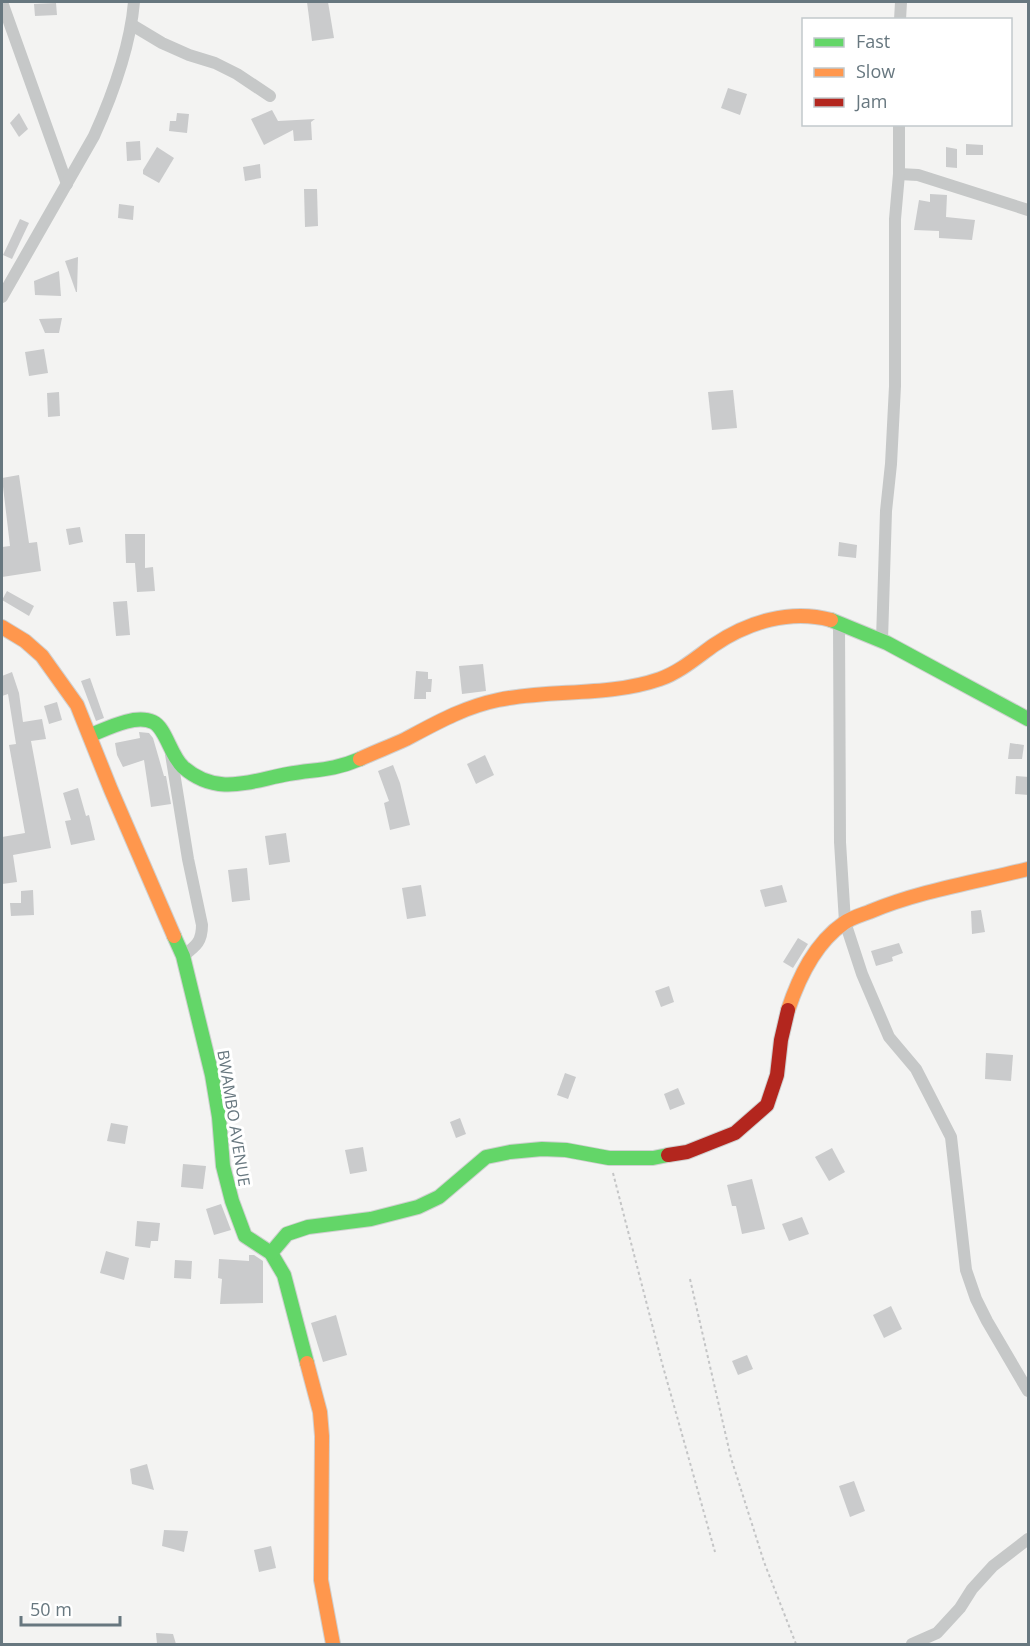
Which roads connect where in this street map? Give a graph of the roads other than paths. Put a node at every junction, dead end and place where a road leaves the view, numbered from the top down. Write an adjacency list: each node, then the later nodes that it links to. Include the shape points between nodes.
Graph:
1 (134, 2): 5 (street)
2 (901, 2): 4 (street)
3 (2, 3): 9 (street)
4 (900, 18)
5 (132, 25): 6 (street, via 162,43 237,74); 9 (street, via 106,109)
6 (270, 96)
7 (899, 126): 8 (street)
8 (899, 174): 10 (street, via 918,175); 14 (street, via 895,219 895,386)
9 (67, 184): 11 (street)
10 (1029, 210)
11 (2, 297)
12 (839, 624): 14 (street); 17 (street, via 812,616 774,620 731,635 688,666 659,679 625,687 476,705 367,756 324,771 292,773 230,787 197,776); 19 (street, via 840,842)
13 (2, 627): 16 (street, BWAMBO AVENUE, via 42,656 77,705)
14 (882, 640): 15 (street)
15 (1029, 719)
16 (91, 735): 17 (street, via 118,724 145,720 161,729); 20 (street, BWAMBO AVENUE)
17 (171, 753): 20 (street, via 202,925 198,944)
18 (1029, 869): 19 (street, via 895,901)
19 (845, 922): 21 (street, via 826,939 796,986 767,1105 735,1133 687,1152 654,1158 609,1158 542,1149 486,1158 439,1197 418,1208 308,1227 287,1234); 22 (street, via 889,1037 916,1069 951,1137 966,1270 981,1310)
20 (183, 956): 21 (street, BWAMBO AVENUE, via 212,1075 223,1166 232,1201 245,1236)
21 (272, 1253): 24 (street, via 284,1275 320,1412 321,1580)
22 (1029, 1391)
23 (1029, 1539): 25 (street, via 993,1566 937,1633)
24 (333, 1644)
25 (912, 1644)

